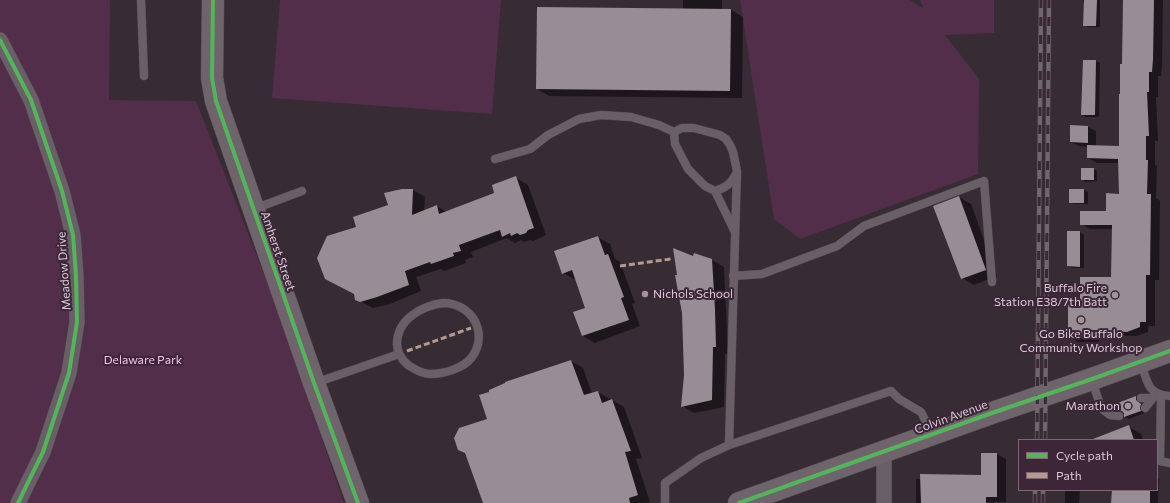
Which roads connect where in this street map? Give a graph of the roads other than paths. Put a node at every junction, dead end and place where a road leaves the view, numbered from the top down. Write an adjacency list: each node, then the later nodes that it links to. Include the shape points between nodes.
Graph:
1 (141, 0): 4 (lane)
2 (213, 0): 10 (street, Amherst Street, via 212,78 216,102)
3 (0, 40): 30 (street, Meadow Drive, via 31,100 62,190 73,235 76,276 77,322 69,373 44,452)
4 (144, 76)
5 (674, 132): 6 (lane, via 631,117 601,115 579,119 548,135 530,149); 7 (lane, via 682,128 694,128 720,135 726,139 733,152); 9 (lane, via 675,144 688,170 705,186)
6 (495, 159)
7 (737, 171): 9 (lane, via 730,184 722,190); 11 (lane)
8 (302, 191): 10 (lane)
9 (715, 191): 11 (lane)
10 (253, 209): 18 (street, Amherst Street)
11 (736, 232): 12 (lane)
12 (733, 276): 13 (lane, via 762,274 837,246 864,226 984,181); 27 (lane)
13 (992, 282)
14 (1170, 351): 16 (street, Colvin Avenue)
15 (399, 354): 15 (lane, via 411,367 428,374 444,373 471,358 478,339 477,326 467,311 460,306 438,304 424,308 413,314 400,330 397,342); 18 (lane)
16 (1141, 362): 17 (street, Colvin Avenue); 19 (lane, via 1148,385)
17 (1092, 379): 24 (lane, via 1101,408); 26 (street, Colvin Avenue)
18 (314, 383): 31 (street, Amherst Street)
19 (1156, 396): 20 (lane); 21 (lane); 23 (lane); 29 (lane, via 1160,461)
20 (1170, 396)
21 (1142, 398)
22 (1116, 408): 24 (lane)
23 (1145, 408)
24 (1110, 415): 25 (lane)
25 (1119, 416)
26 (933, 434): 27 (lane, via 921,412 898,399 891,391); 28 (street, Colvin Avenue)
27 (729, 445): 32 (lane, via 701,458 665,483)
28 (884, 451): 33 (street, Colvin Avenue); 34 (street)
29 (1170, 463)
30 (18, 503)
31 (358, 503)
32 (665, 503)
33 (739, 503)
34 (884, 503)

